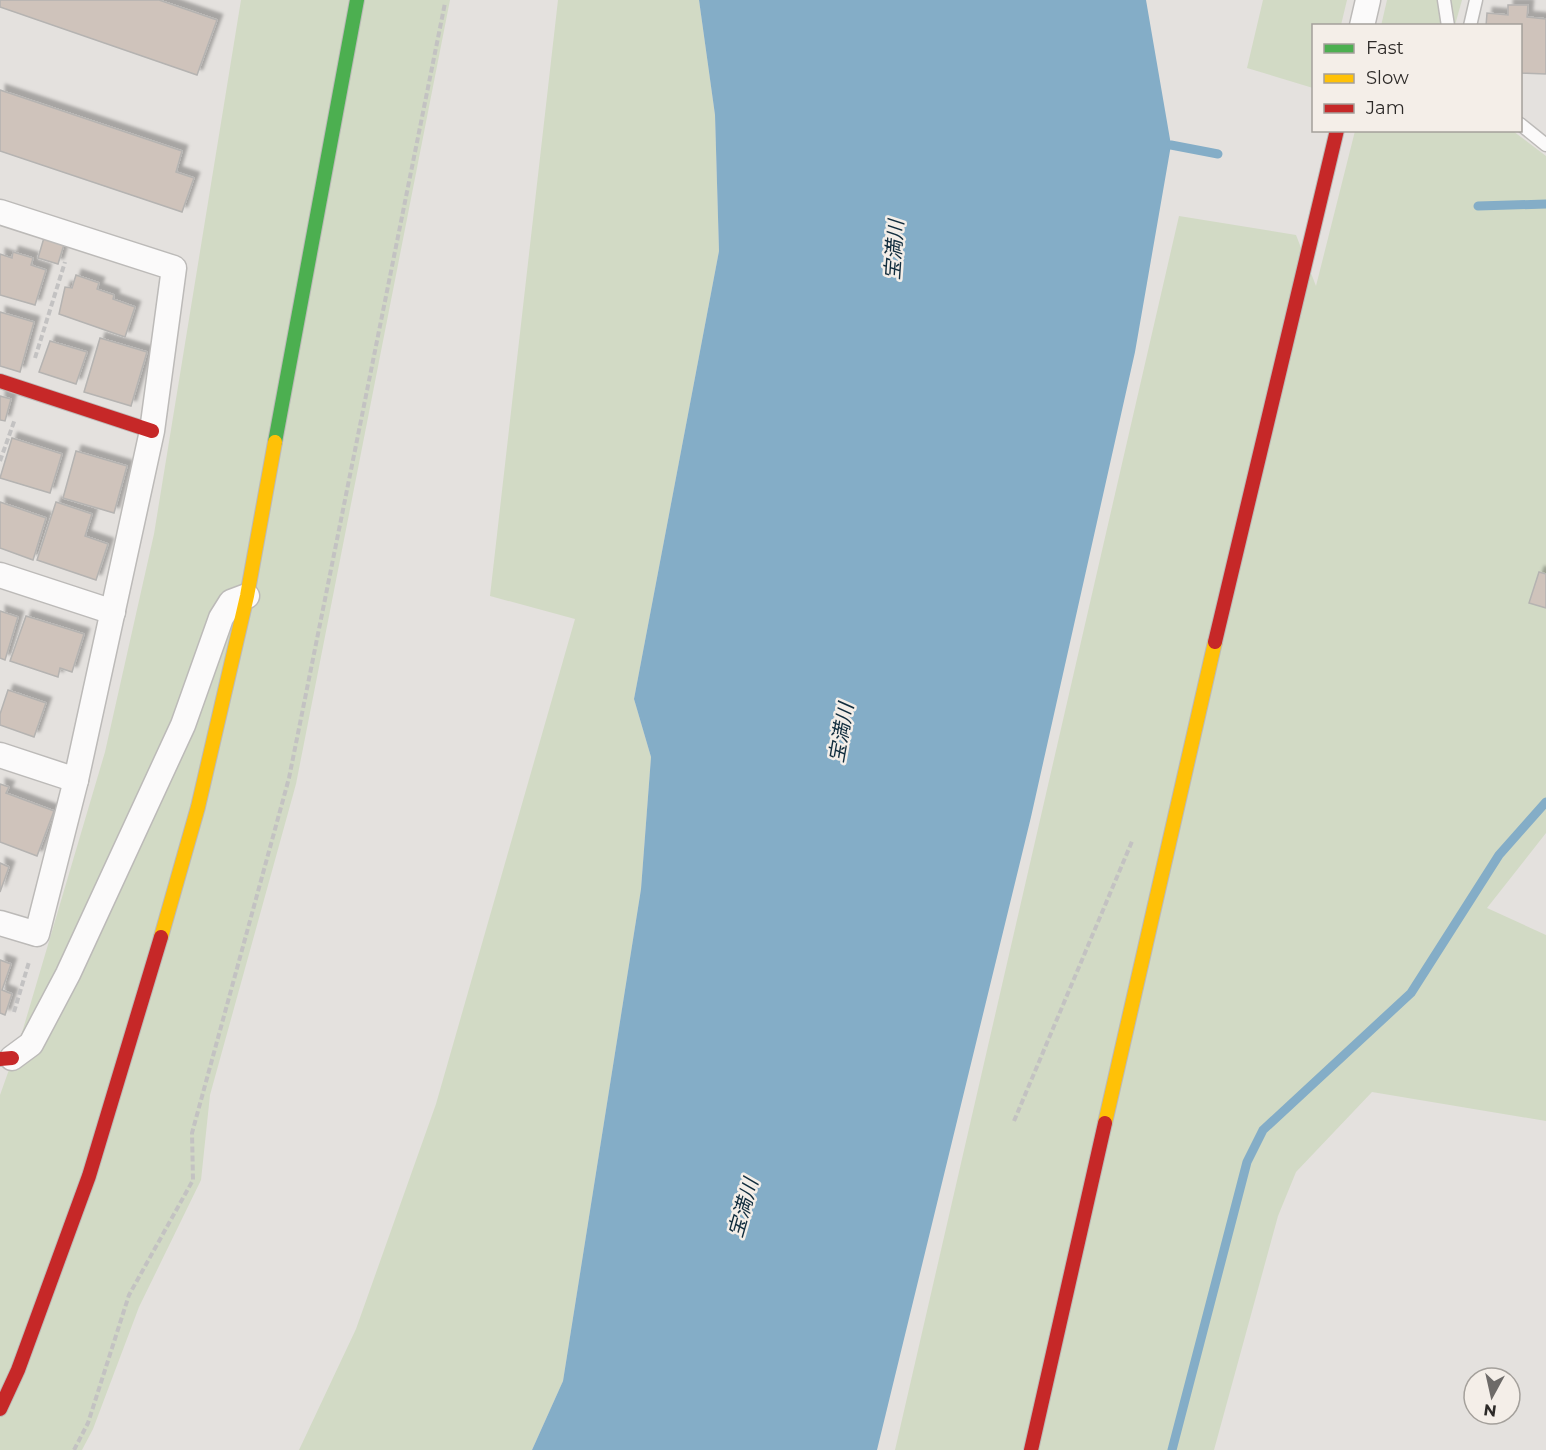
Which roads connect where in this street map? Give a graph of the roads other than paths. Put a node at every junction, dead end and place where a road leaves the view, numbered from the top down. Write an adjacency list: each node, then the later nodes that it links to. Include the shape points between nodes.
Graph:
1 (357, 0): 15 (street)
2 (1368, 0): 5 (street)
3 (1444, 0): 6 (lane)
4 (1476, 0): 7 (lane)
5 (1362, 24)
6 (1448, 24)
7 (1470, 24)
8 (1522, 125): 10 (lane)
9 (1337, 132): 22 (street, via 1183,777)
10 (1546, 145)
11 (0, 212): 13 (street, via 174,268)
12 (0, 381): 13 (street)
13 (152, 431): 16 (street)
14 (0, 575): 16 (street)
15 (247, 596): 20 (street, via 231,602 220,618 183,725 32,1044); 21 (street, via 198,807 139,1015 89,1176)
16 (113, 612): 18 (street)
17 (0, 755): 18 (street)
18 (76, 780): 19 (street, via 37,934)
19 (0, 923)
20 (6, 1058)
21 (0, 1409)
22 (1031, 1450)

